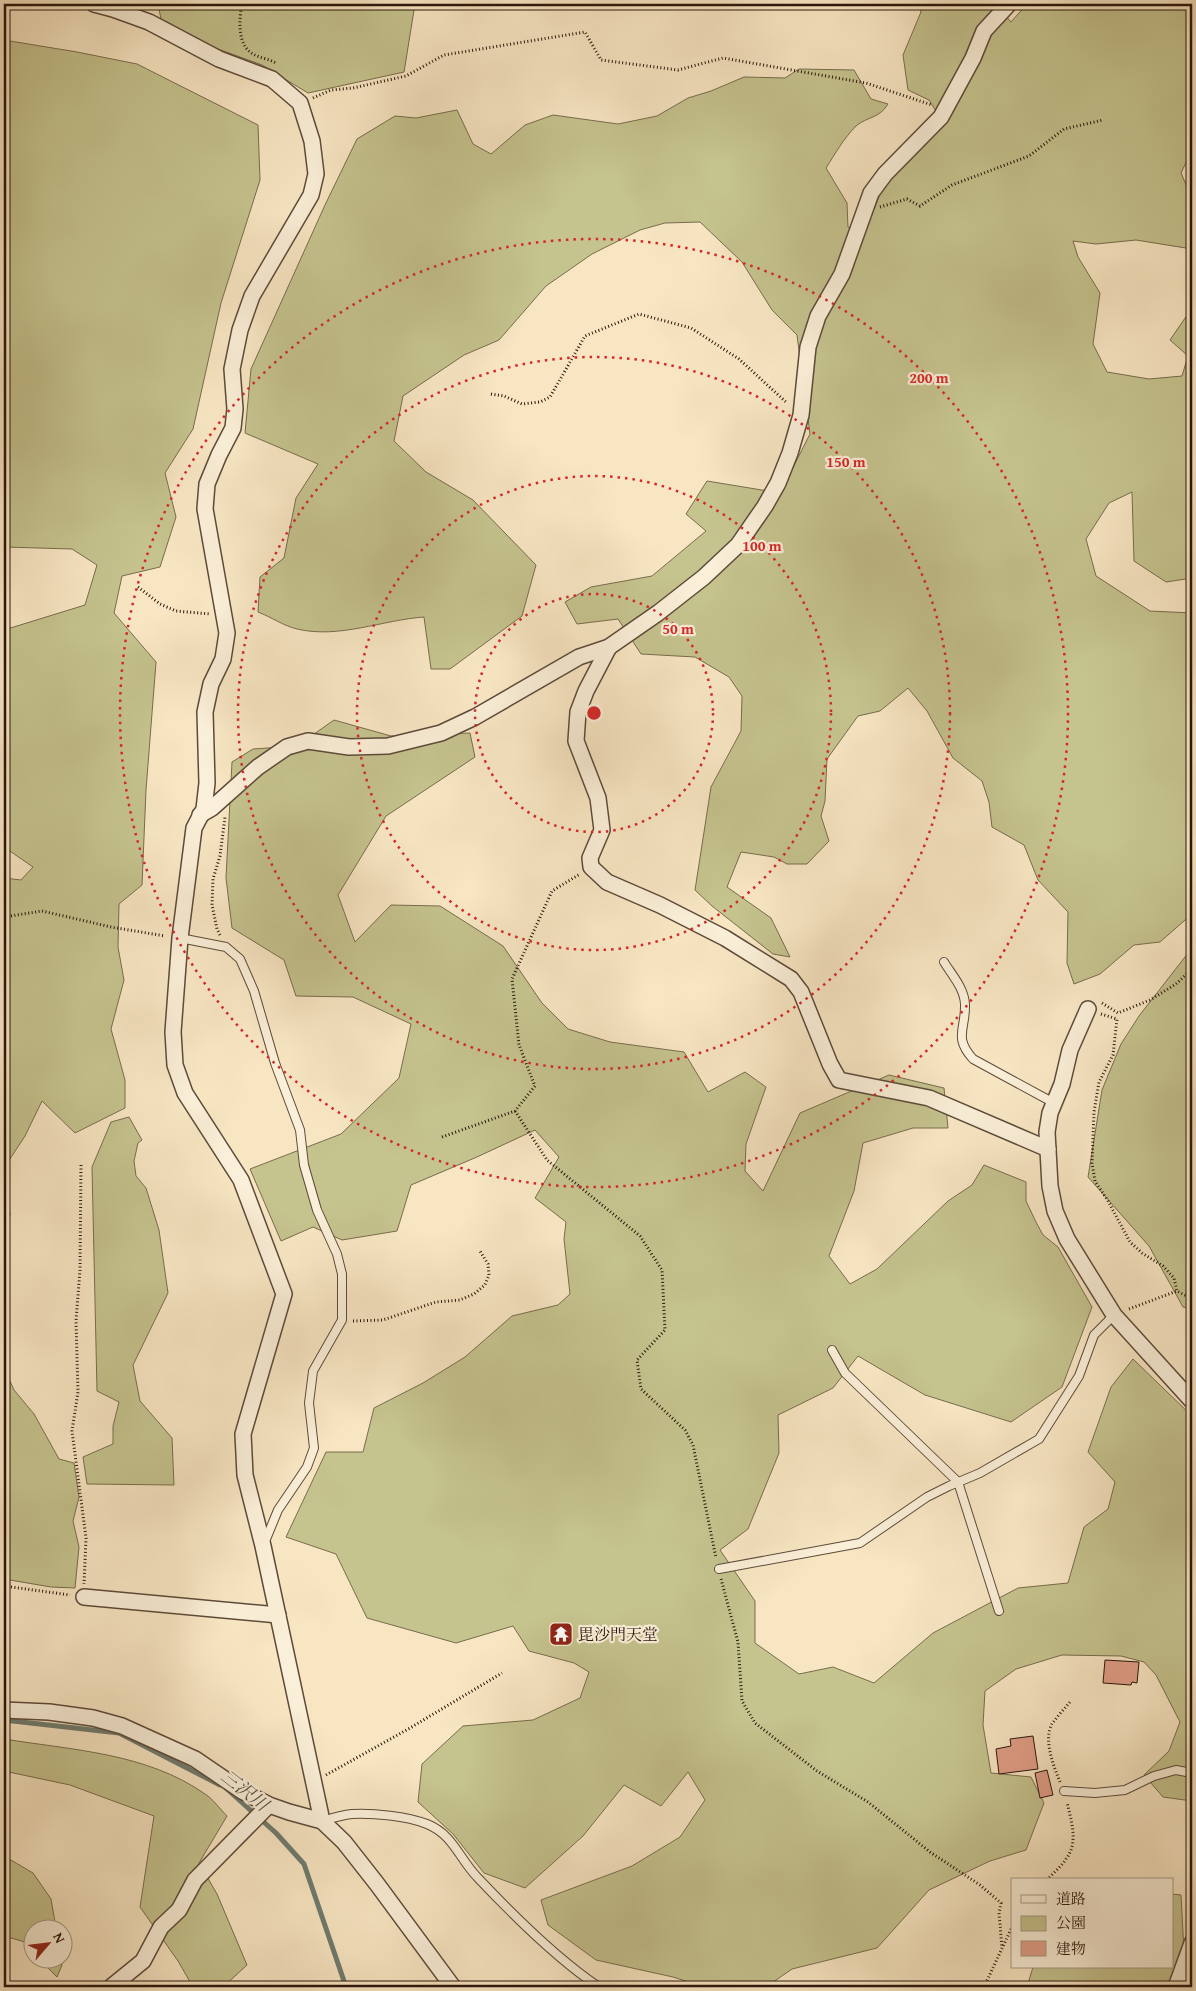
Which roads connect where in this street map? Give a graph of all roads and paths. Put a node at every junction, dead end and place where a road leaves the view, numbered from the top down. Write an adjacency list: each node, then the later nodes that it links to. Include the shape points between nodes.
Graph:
1 (94, 4): 4 (street, via 149,22 220,59)
2 (242, 4): 4 (path, via 241,37 245,48 254,55 277,63 280,72)
3 (1008, 4): 6 (street, via 984,31)
4 (278, 84): 5 (street)
5 (300, 103): 6 (path, via 332,90 406,76 444,55 585,32 601,60 678,70 723,58 866,83); 12 (street, via 312,141 316,174 311,195 252,296 240,330 232,369 235,409 232,428 207,484 205,509)
6 (944, 110): 8 (street, via 941,117 885,174 871,193)
7 (1103, 120): 8 (path, via 1064,129 1029,156 952,185 920,206 906,199)
8 (865, 211): 10 (street, via 842,274 818,316 808,347)
9 (491, 394): 10 (path, via 522,404 540,402 550,396 586,336 639,314 691,328 739,359)
10 (801, 415): 13 (street, via 778,482 738,545 704,577)
11 (138, 587): 12 (path, via 160,604 176,611)
12 (224, 615): 15 (street, via 227,633 224,659 211,684 206,712 207,783 204,809)
13 (609, 647): 14 (street, via 578,657 475,718 441,733 388,746 349,747 308,741 287,747); 16 (street, via 578,712 576,741 598,798 602,830 590,858)
14 (225, 796): 15 (street); 19 (path, via 224,830 213,879 212,905 216,929)
15 (200, 815): 18 (street, via 194,828)
16 (591, 867): 24 (path, via 552,891 512,979 519,1045 535,1086); 26 (street, via 607,882 726,938 791,979 801,992 839,1080 929,1098)
17 (4, 917): 18 (path, via 42,911)
18 (180, 938): 19 (lane); 36 (street, via 173,1032 175,1065 185,1093 241,1180 284,1294 243,1434 246,1475)
19 (226, 947): 32 (lane, via 240,959 254,991 275,1063 300,1130 304,1165 316,1210 337,1254 342,1274)
20 (944, 962): 23 (lane, via 961,988 965,1004 961,1035 964,1049 974,1059)
21 (1192, 969): 22 (path, via 1176,984 1150,1000 1118,1013 1101,1002)
22 (1088, 1009): 23 (street, via 1070,1050); 29 (path, via 1117,1019 1113,1055 1099,1082 1094,1112 1094,1181 1130,1242 1163,1266 1174,1278)
23 (1054, 1103): 26 (street, via 1047,1132)
24 (515, 1111): 25 (path); 37 (path, via 547,1160 640,1236 662,1270 665,1330 637,1360 641,1389 685,1430 693,1445)
25 (442, 1137)
26 (1048, 1149): 31 (street, via 1055,1211 1067,1239)
27 (80, 1165): 39 (path, via 80,1270 76,1321 78,1392 72,1431 86,1538)
28 (480, 1251): 32 (path, via 488,1264 489,1275 485,1285 474,1294 460,1300 436,1302 383,1320)
29 (1177, 1291): 30 (path); 31 (path)
30 (1192, 1300)
31 (1114, 1315): 34 (street); 35 (lane, via 1094,1335 1079,1376 1039,1439)
32 (342, 1320): 36 (lane, via 313,1371 309,1403 314,1448 307,1467 278,1510)
33 (832, 1350): 35 (lane, via 845,1373)
34 (1192, 1401)
35 (958, 1482): 37 (lane, via 927,1498 860,1543); 40 (lane)
36 (263, 1546): 41 (street)
37 (718, 1569): 51 (path, via 738,1642 742,1701 755,1722 817,1771 868,1802 1001,1903)
38 (4, 1586): 39 (path)
39 (84, 1596): 41 (street)
40 (999, 1611)
41 (278, 1615): 45 (street)
42 (502, 1673): 45 (path)
43 (4, 1710): 47 (street, via 49,1712 122,1726 194,1759)
44 (1192, 1773): 46 (lane, via 1176,1770 1125,1790 1095,1793)
45 (315, 1782): 48 (street)
46 (1064, 1791)
47 (269, 1805): 48 (street); 52 (street, via 195,1880 179,1910 161,1927 143,1960)
48 (322, 1821): 53 (street, via 344,1842); 54 (lane, via 350,1814 392,1816 427,1824 451,1840 469,1869 493,1894 577,1972)
49 (1011, 1929): 51 (path)
50 (1192, 1943): 56 (street)
51 (1002, 1948): 55 (path)
52 (111, 1987)
53 (453, 1987)
54 (599, 1987)
55 (984, 1987)
56 (1176, 1987)

